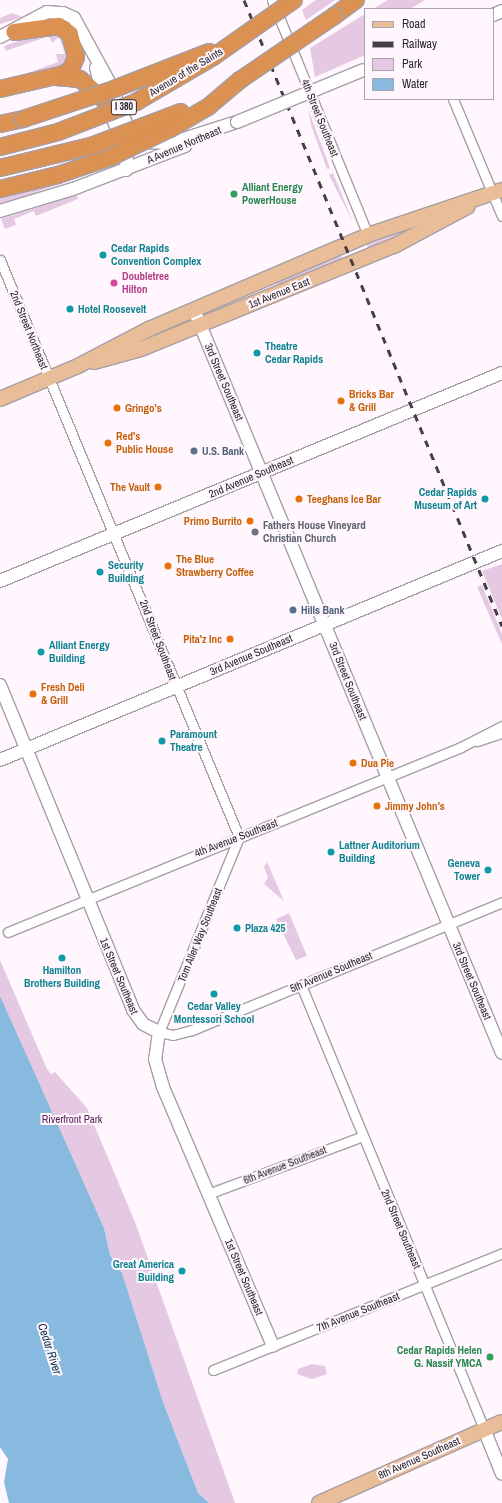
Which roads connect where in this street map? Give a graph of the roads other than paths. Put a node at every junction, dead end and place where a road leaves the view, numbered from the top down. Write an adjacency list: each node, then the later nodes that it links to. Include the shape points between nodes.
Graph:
1 (272, 0): 23 (street, 4th Street Southeast)
2 (294, 0): 5 (highway, Avenue of the Saints / I 380, bridge)
3 (355, 2): 9 (highway, I 380, bridge)
4 (7, 35): 6 (street, via 47,12 63,13 79,23); 8 (highway, via 52,24 70,34 76,49 74,63)
5 (236, 42): 14 (highway, bridge, via 108,92); 15 (highway, Avenue of the Saints / I 380, bridge, via 191,71 112,113 58,132)
6 (95, 56): 12 (street); 13 (street, via 130,132 143,142 171,143)
7 (364, 70): 13 (street, A Avenue Northeast, bridge)
8 (55, 77): 10 (highway); 12 (highway, via 80,79)
9 (240, 80): 16 (highway, I 380, bridge, via 145,128); 18 (highway, bridge, via 197,115 144,142 58,175)
10 (0, 89)
11 (453, 100): 19 (street)
12 (106, 101): 17 (street, via 127,152)
13 (237, 122): 17 (street, A Avenue Northeast)
14 (0, 124)
15 (0, 147)
16 (0, 168)
17 (126, 170): 21 (street, A Avenue Northeast)
18 (0, 189)
19 (498, 192): 20 (main road, 1st Avenue East); 22 (street)
20 (474, 202): 23 (main road, 1st Avenue East, via 424,215); 26 (main road, 1st Avenue East, via 394,246)
21 (0, 211)
22 (502, 216)
23 (368, 235): 25 (main road, 1st Avenue East)
24 (0, 260): 29 (street, 2nd Street Northeast)
25 (194, 310): 26 (street, 3rd Street Southeast); 27 (main road, 1st Avenue East, via 133,336)
26 (200, 324): 27 (main road, 1st Avenue East, via 128,354); 31 (street, 3rd Street Southeast)
27 (78, 366): 29 (main road, 1st Avenue East)
28 (502, 373): 31 (street, 2nd Avenue Southeast)
29 (48, 378): 30 (main road, 1st Avenue East); 32 (street, 2nd Street Southeast)
30 (0, 399)
31 (262, 473): 32 (street, 2nd Avenue Southeast); 35 (street, 3rd Street Southeast)
32 (115, 534): 34 (street, 2nd Avenue Southeast); 37 (street, 2nd Street Southeast)
33 (502, 551): 35 (street, 3rd Avenue Southeast)
34 (0, 582)
35 (325, 624): 37 (street, 3rd Avenue Southeast); 43 (street, 3rd Street Southeast)
36 (0, 684): 41 (street, 1st Street Southeast)
37 (176, 686): 41 (street, 3rd Avenue Southeast); 44 (street, 2nd Street Southeast)
38 (502, 726): 40 (street, 4th Avenue Southeast)
39 (502, 734): 40 (street, 4th Avenue Southeast)
40 (466, 744): 43 (street, 4th Avenue Southeast)
41 (27, 749): 42 (street, 3rd Avenue Southeast); 45 (street, 1st Street Southeast)
42 (0, 760)
43 (387, 777): 44 (street, 4th Avenue Southeast); 47 (street, 3rd Street Southeast)
44 (239, 837): 45 (street, 4th Avenue Southeast); 50 (street, Tom Aller Way Southeast)
45 (87, 899): 48 (street, 4th Avenue Southeast); 50 (street, 1st Street Southeast, via 132,1010 143,1024)
46 (502, 902): 47 (street, 5th Avenue Southeast)
47 (448, 923): 49 (street, 5th Avenue Southeast); 51 (street, 3rd Street Southeast)
48 (8, 932)
49 (301, 984): 50 (street, 5th Avenue Southeast, via 185,1033); 52 (street, 2nd Street Southeast)
50 (160, 1032): 53 (street, 1st Street Southeast, via 157,1069)
51 (502, 1053)
52 (363, 1136): 53 (street, 6th Avenue Southeast); 55 (street, 2nd Street Southeast)
53 (208, 1194): 56 (street, 1st Street Southeast)
54 (502, 1253): 55 (street, 7th Avenue Southeast)
55 (425, 1285): 56 (street, 7th Avenue Southeast); 59 (street, 2nd Street Southeast)
56 (273, 1346): 57 (street, 7th Avenue Southeast)
57 (213, 1370)
58 (502, 1422): 59 (main road, 8th Avenue Southeast)
59 (484, 1430): 60 (street, 2nd Street Southeast); 61 (main road, 8th Avenue Southeast)
60 (502, 1474)
61 (337, 1494): 62 (main road, 8th Avenue Southeast); 63 (main road, 8th Avenue Southeast)
62 (308, 1503)
63 (319, 1503)

